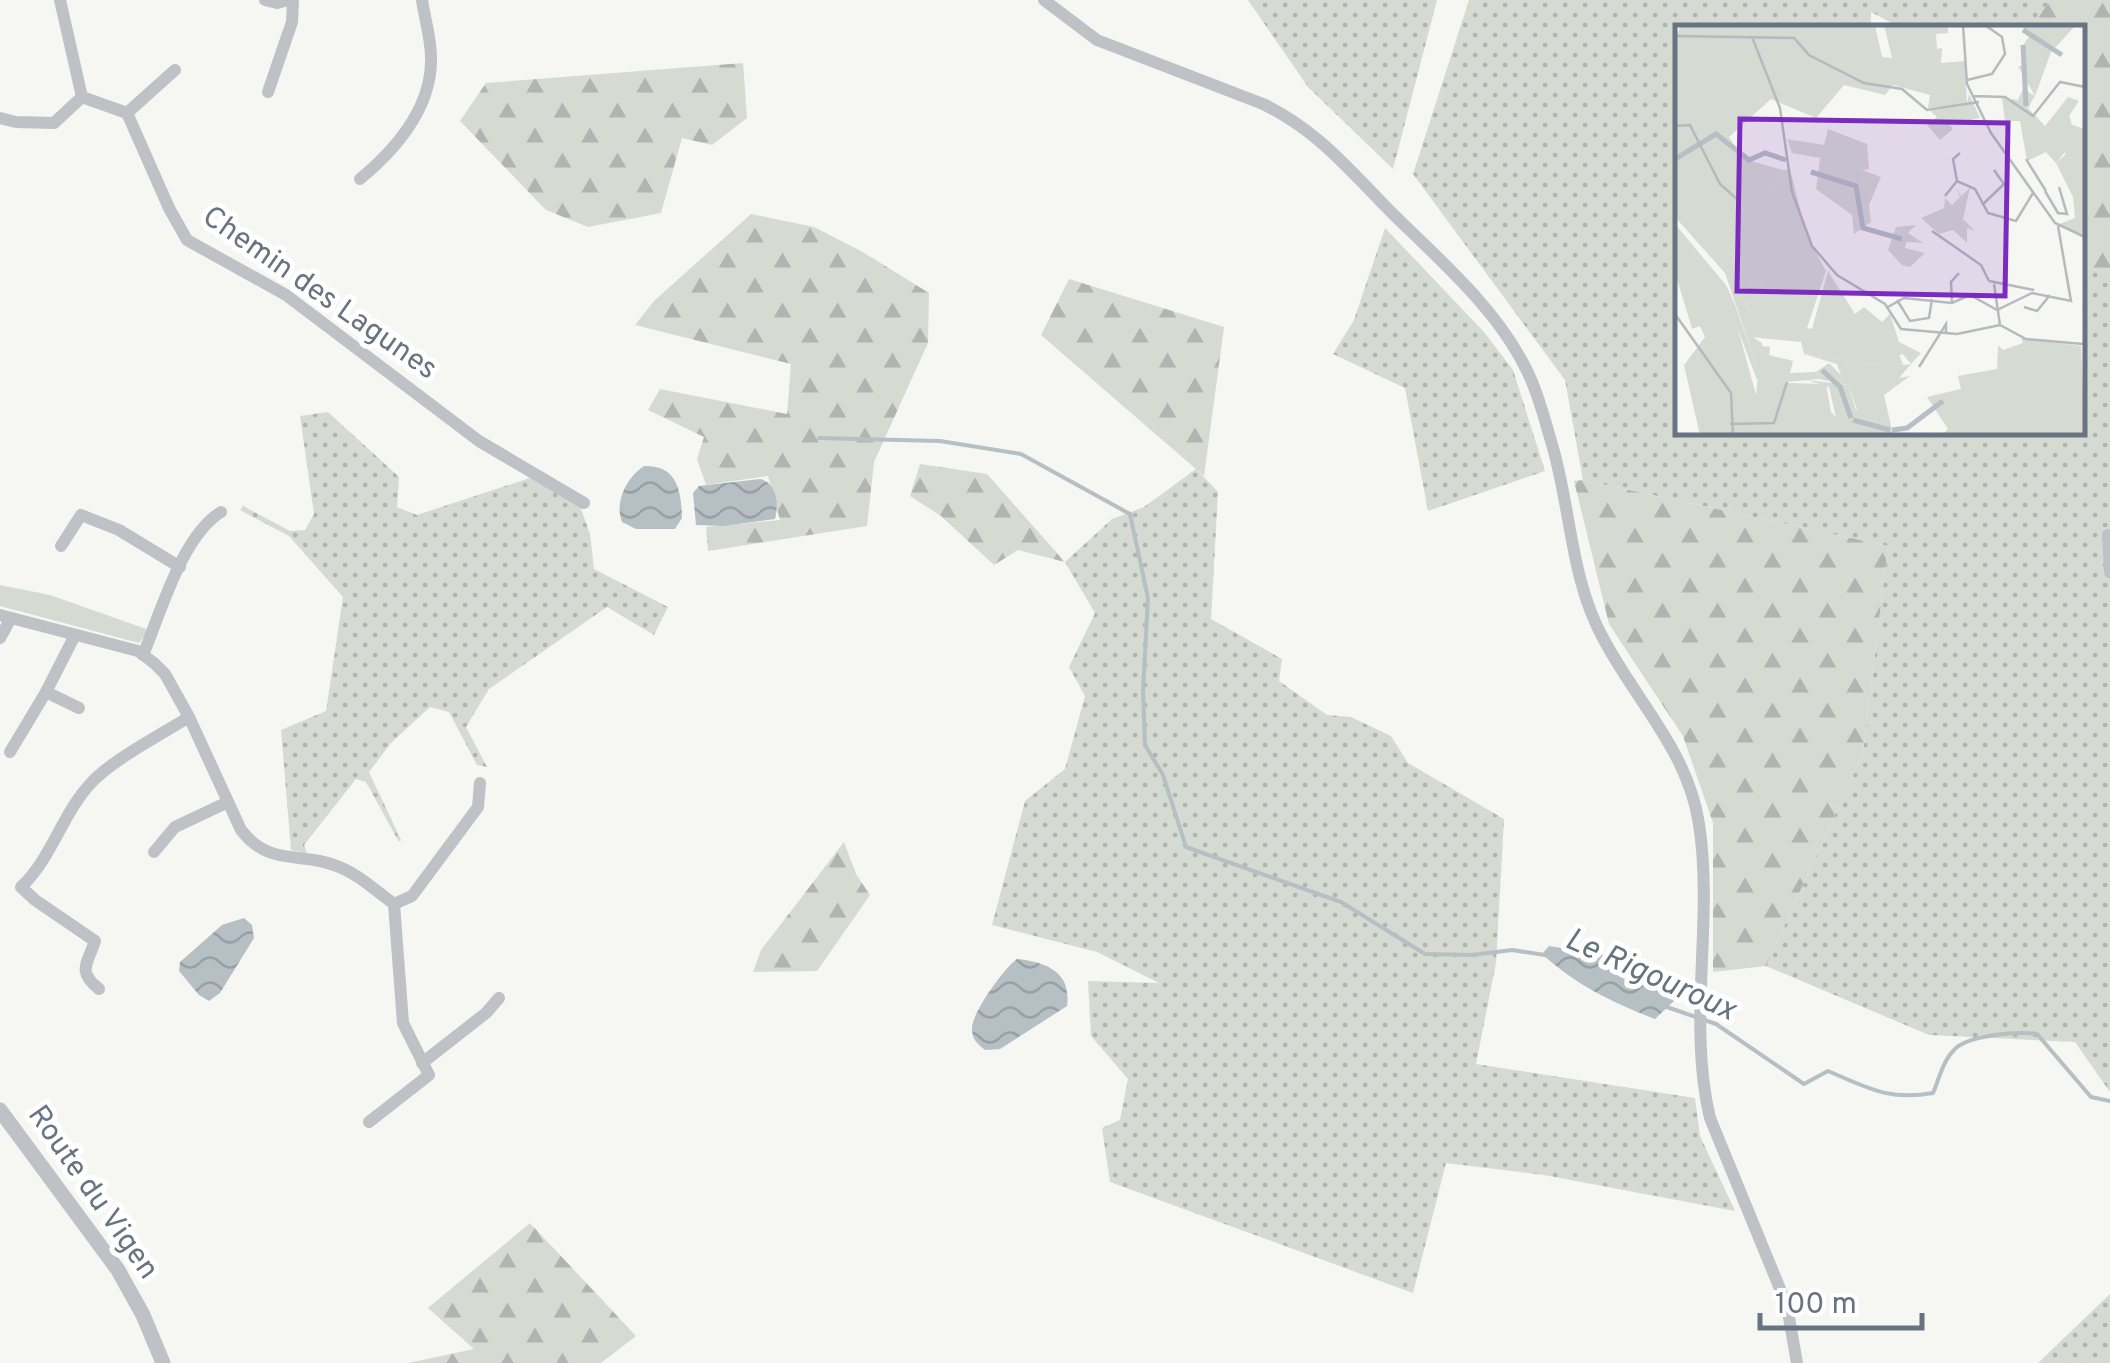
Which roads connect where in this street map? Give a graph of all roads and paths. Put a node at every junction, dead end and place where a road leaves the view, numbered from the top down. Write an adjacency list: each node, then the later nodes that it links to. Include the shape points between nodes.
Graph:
1 (60, 0): 8 (street)
2 (265, 0): 3 (street)
3 (290, 0): 7 (street, via 292,22)
4 (422, 0): 11 (street, via 431,62 422,106 386,158)
5 (1044, 0): 36 (street, via 1098,40 1263,104 1326,144 1496,321 1524,364 1602,637 1672,744 1692,790 1704,883 1704,1094 1787,1306)
6 (174, 70): 9 (street)
7 (268, 92)
8 (82, 97): 9 (street); 10 (street, via 54,123)
9 (127, 113): 12 (street, Chemin des Lagunes, via 188,240 286,295 478,441)
10 (0, 118)
11 (360, 179)
12 (584, 503)
13 (220, 512): 16 (street, via 204,522)
14 (2108, 535): 17 (street)
15 (61, 546): 16 (street, via 81,515)
16 (180, 567): 21 (street)
17 (2110, 572)
18 (5, 616): 19 (street); 20 (street)
19 (75, 634): 21 (street); 22 (street)
20 (0, 638)
21 (144, 654): 24 (street, via 165,674)
22 (46, 692): 23 (street); 25 (street)
23 (79, 708)
24 (189, 716): 27 (street); 30 (street, via 94,779 36,874 21,887 96,941 84,970)
25 (7, 754)
26 (480, 783): 29 (street, via 478,807 412,896)
27 (228, 802): 28 (street, via 175,827); 29 (street, via 250,842 287,859 336,865)
28 (154, 852)
29 (394, 904): 32 (street, via 403,1023)
30 (99, 989)
31 (499, 998): 32 (street)
32 (422, 1063): 34 (street, via 429,1075)
33 (0, 1110): 35 (street, Route du Vigen, via 118,1270)
34 (369, 1122)
35 (163, 1363)
36 (1797, 1363)

